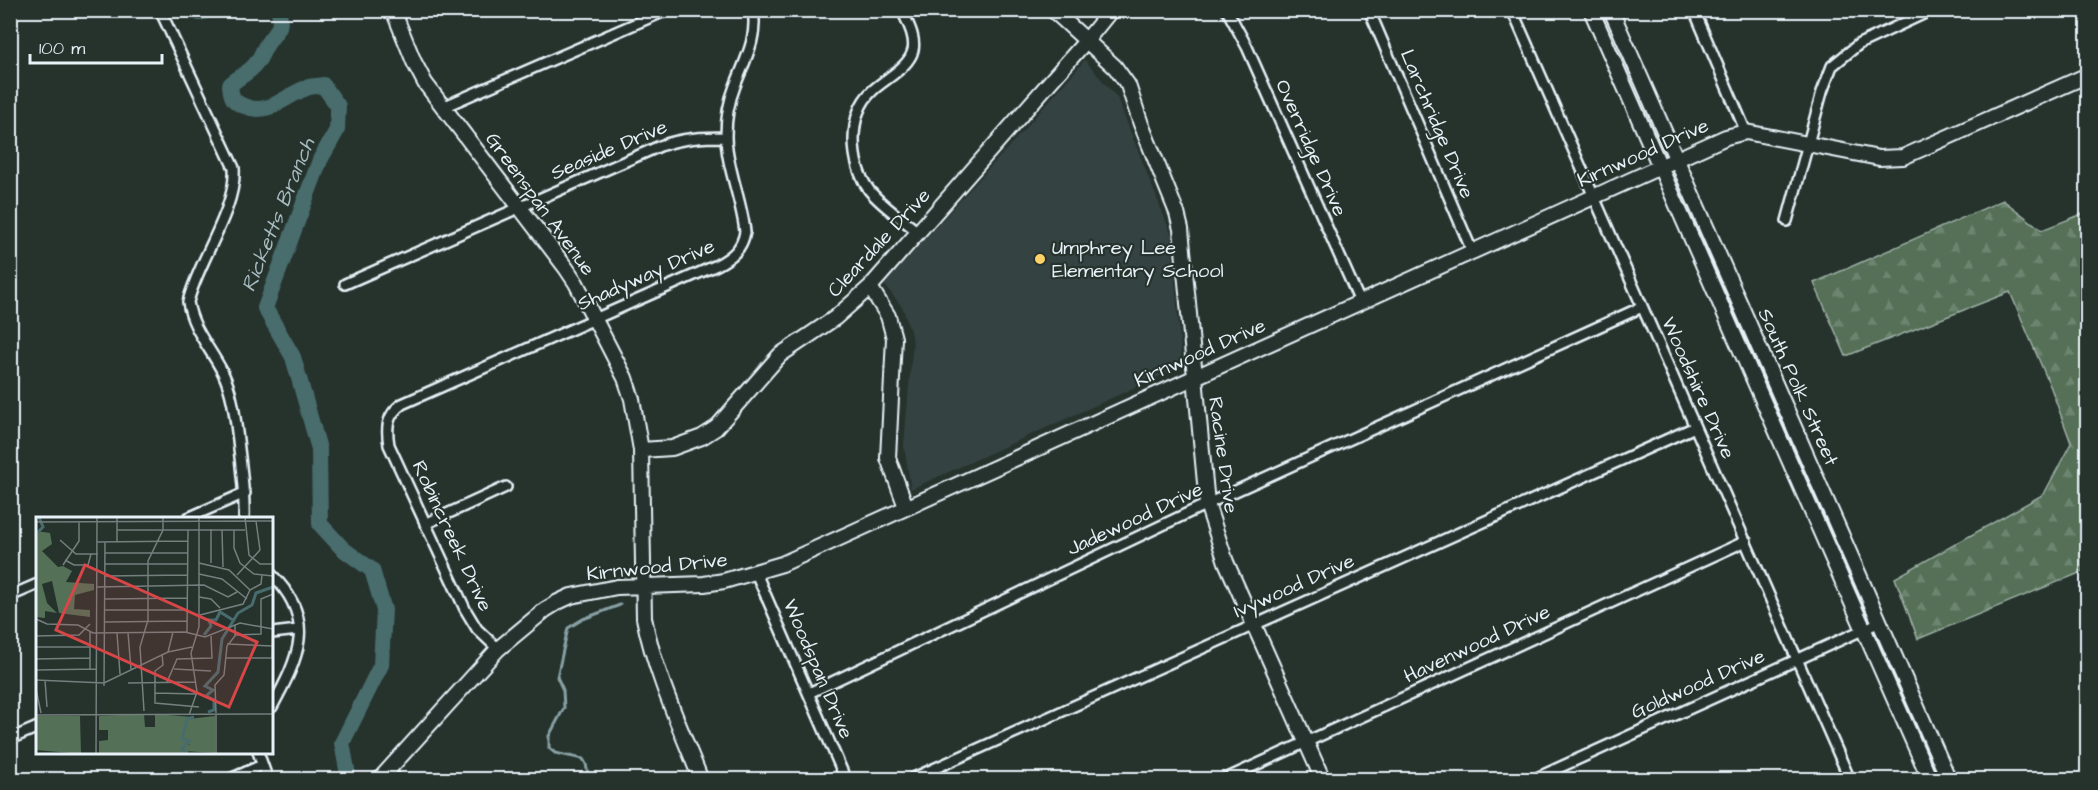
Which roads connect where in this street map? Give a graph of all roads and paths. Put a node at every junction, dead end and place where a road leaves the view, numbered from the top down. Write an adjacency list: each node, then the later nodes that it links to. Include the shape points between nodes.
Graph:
1 (160, 10): 40 (street, via 234,168 230,200 188,302 196,328 230,390)
2 (393, 10): 17 (street, Greenspan Avenue, via 414,62)
3 (667, 10): 17 (street)
4 (753, 10): 19 (street, Shadyway Drive, via 756,26 734,88)
5 (902, 10): 26 (street, via 914,47 910,57 870,93 857,116 854,133 858,163 871,193)
6 (1053, 10): 15 (street, Racine Drive)
7 (1111, 10): 15 (street, Cleardale Drive)
8 (1227, 10): 30 (street, Overridge Drive)
9 (1368, 10): 27 (street, Larchridge Drive)
10 (1512, 10): 23 (street, Woodshire Drive)
11 (1591, 10): 22 (street, South Polk Street)
12 (1611, 10): 21 (street, South Polk Street)
13 (1694, 10): 18 (street)
14 (1932, 10): 20 (street, via 1859,44 1832,66)
15 (1086, 41): 26 (street, Cleardale Drive); 34 (street, Racine Drive, via 1115,67 1128,85 1177,213)
16 (2088, 75): 20 (street, Kirnwood Drive, via 1903,157 1880,158)
17 (443, 107): 24 (street, Greenspan Avenue)
18 (1746, 132): 20 (street, Kirnwood Drive); 21 (street, Kirnwood Drive, via 1711,142)
19 (726, 137): 24 (street, Seaside Drive, via 676,140); 32 (street, Shadyway Drive, via 744,219 743,243 726,261)
20 (1807, 143): 25 (street)
21 (1676, 159): 22 (street, Kirnwood Drive); 33 (street, South Polk Street)
22 (1660, 166): 23 (street, Kirnwood Drive); 35 (street, South Polk Street)
23 (1593, 196): 27 (street, Kirnwood Drive); 31 (street, Woodshire Drive)
24 (520, 207): 28 (street, Seaside Drive); 32 (street, Greenspan Avenue, via 566,268)
25 (1787, 221)
26 (918, 232): 29 (street, Cleardale Drive)
27 (1472, 251): 30 (street, Kirnwood Drive)
28 (345, 284)
29 (870, 287): 38 (street, Cleardale Drive, via 835,318 780,355 716,428 681,446); 42 (street, via 888,316 894,338 888,459)
30 (1360, 302): 34 (street, Kirnwood Drive)
31 (1642, 307): 36 (street, Woodshire Drive); 41 (street, Jadewood Drive)
32 (594, 318): 37 (street, Shadyway Drive, via 402,404 391,415); 38 (street, Greenspan Avenue, via 625,378)
33 (1770, 372): 35 (street); 52 (street, South Polk Street)
34 (1194, 377): 41 (street, Racine Drive); 42 (street, Kirnwood Drive)
35 (1753, 378): 54 (street, South Polk Street)
36 (1695, 427): 46 (street, Woodshire Drive); 53 (street, Ivywood Drive)
37 (387, 431): 45 (street, Robincreek Drive, via 389,445)
38 (641, 450): 50 (street, Greenspan Avenue)
39 (506, 487): 45 (street)
40 (245, 493): 43 (street); 44 (street)
41 (1208, 504): 53 (street, Racine Drive, via 1226,562); 59 (street, Jadewood Drive)
42 (906, 507): 47 (street, Kirnwood Drive)
43 (192, 517)
44 (244, 517)
45 (425, 524): 57 (street, Robincreek Drive, via 465,609 477,629)
46 (1746, 541): 58 (street, Woodshire Drive); 63 (street, Havenwood Drive)
47 (756, 573): 50 (street, Kirnwood Drive, via 704,584); 59 (street, Woodspan Drive)
48 (273, 576): 55 (street, via 292,601)
49 (36, 585): 51 (street)
50 (644, 586): 57 (street, Kirnwood Drive, via 571,597 545,610); 71 (street, Greenspan Avenue, via 648,635)
51 (10, 596)
52 (1880, 622): 54 (street, Goldwood Drive); 67 (street, South Polk Street)
53 (1253, 624): 63 (street, Racine Drive); 73 (street, Ivywood Drive)
54 (1863, 629): 58 (street, Goldwood Drive); 77 (street, South Polk Street)
55 (298, 630): 56 (street); 60 (street, via 296,660)
56 (273, 633)
57 (498, 649): 66 (street, Kirnwood Drive)
58 (1797, 659): 68 (street, Woodshire Drive); 76 (street, Goldwood Drive)
59 (809, 693): 72 (street, Woodspan Drive)
60 (273, 705)
61 (36, 728): 62 (street)
62 (10, 739)
63 (1306, 742): 74 (street, Havenwood Drive); 75 (street, Racine Drive)
64 (258, 754): 65 (street)
65 (262, 765): 69 (street); 70 (street)
66 (388, 776)
67 (1948, 776): 77 (street)
68 (1848, 779)
69 (228, 780)
70 (268, 780)
71 (701, 780)
72 (846, 780)
73 (909, 780)
74 (1223, 780)
75 (1323, 780)
76 (1532, 780)
77 (1930, 780)

